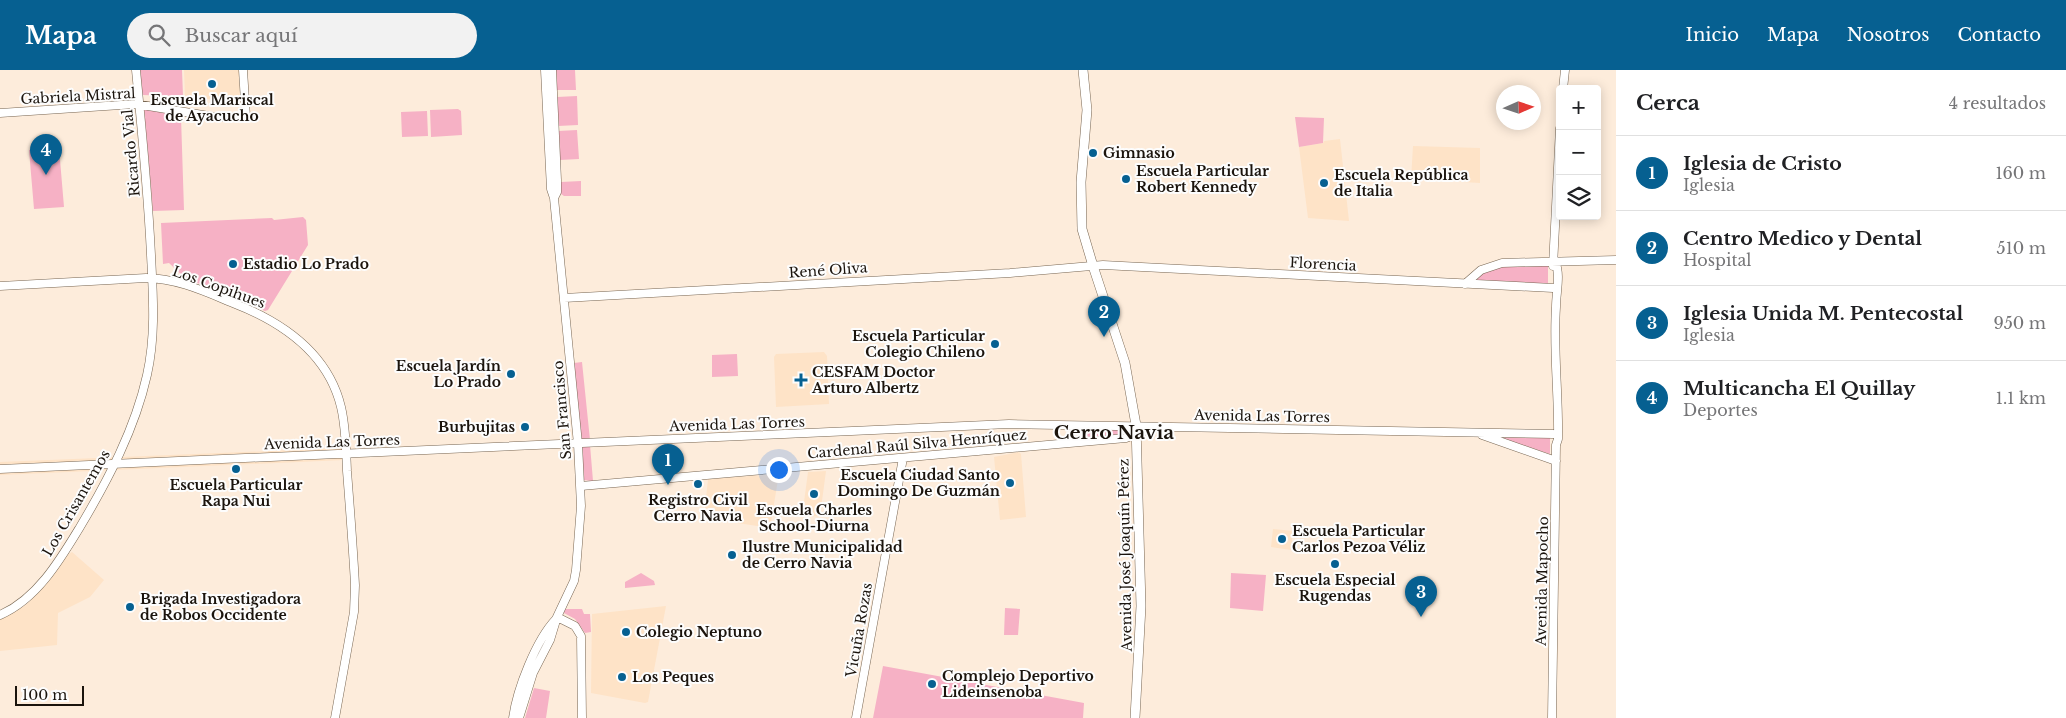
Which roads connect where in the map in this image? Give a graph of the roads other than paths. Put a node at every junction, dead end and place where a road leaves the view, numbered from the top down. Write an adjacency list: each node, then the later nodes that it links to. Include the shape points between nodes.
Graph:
1 (136, 70): 8 (main road, Ricardo Vial)
2 (243, 70): 8 (main road, Gabriela Mistral, via 246,117 215,117)
3 (545, 70): 11 (main road, San Francisco)
4 (552, 70): 11 (main road, San Francisco, via 557,180)
5 (1083, 70): 15 (main road, Avenida José Joaquín Pérez, via 1087,113 1081,215)
6 (1565, 70): 7 (main road)
7 (1563, 85)
8 (139, 104): 9 (main road, Gabriela Mistral); 12 (main road, Ricardo Vial)
9 (0, 113)
10 (1560, 130): 14 (main road, Avenida Mapocho)
11 (554, 198): 20 (main road, San Francisco)
12 (150, 234): 16 (main road, Los Crisantemos)
13 (1616, 260): 14 (main road)
14 (1555, 261): 17 (main road, via 1496,264 1477,272); 19 (main road, Avenida Mapocho)
15 (1092, 266): 17 (main road, Florencia); 20 (main road, René Oliva); 22 (main road, Avenida José Joaquín Pérez, via 1125,363)
16 (152, 278): 18 (main road, Los Copihues); 27 (main road, Los Copihues, via 192,287 256,312 302,343 320,362 336,390); 30 (main road, Los Crisantemos, via 153,330 147,374 135,415)
17 (1465, 284): 19 (main road, Florencia)
18 (0, 286)
19 (1555, 286): 21 (main road, Avenida Mapocho)
20 (564, 298): 25 (main road, San Francisco)
21 (1557, 379): 24 (main road, Avenida Mapocho); 26 (main road, Avenida Mapocho)
22 (1136, 430): 23 (main road, Avenida Las Torres, via 1164,426); 25 (main road, Avenida Las Torres, via 992,424); 28 (main road, Cardenal Raúl Silva Henríquez, via 1126,438); 40 (main road, Avenida José Joaquín Pérez, via 1141,606)
23 (1475, 432): 24 (main road, Avenida Las Torres); 29 (main road, Avenida Las Torres)
24 (1553, 434): 26 (main road, Avenida Mapocho)
25 (578, 444): 27 (main road, Avenida Las Torres); 32 (main road, San Francisco)
26 (1556, 445): 29 (main road, Avenida Mapocho)
27 (346, 454): 30 (main road, Avenida Las Torres); 35 (main road, Los Copihues, via 355,602)
28 (903, 458): 32 (main road, Cardenal Raúl Silva Henríquez); 39 (main road, Vicuña Rozas)
29 (1556, 461): 41 (main road, Avenida Mapocho)
30 (114, 464): 31 (main road, Avenida Las Torres); 33 (main road, Los Crisantemos, via 50,573 26,599)
31 (0, 469)
32 (581, 486): 34 (main road, San Francisco, via 574,581)
33 (0, 615)
34 (557, 617): 36 (main road, San Francisco, via 526,672); 37 (main road, San Francisco, via 553,634 530,679); 38 (main road, via 575,626 581,636)
35 (335, 718)
36 (513, 718)
37 (519, 718)
38 (582, 718)
39 (856, 718)
40 (1135, 718)
41 (1552, 718)

